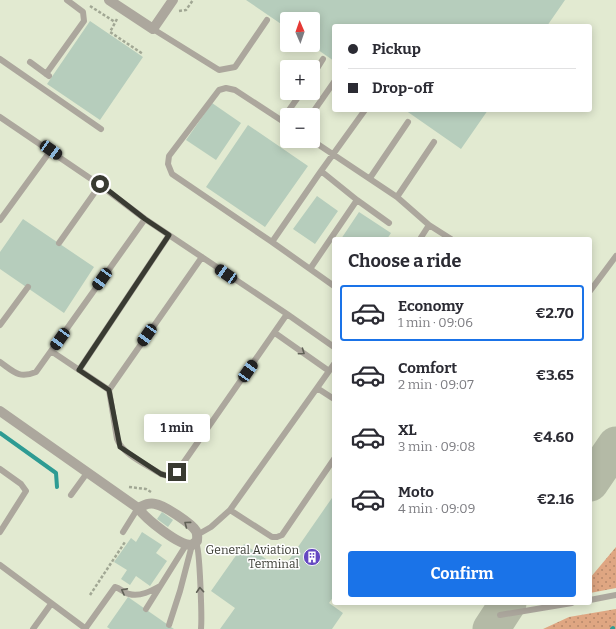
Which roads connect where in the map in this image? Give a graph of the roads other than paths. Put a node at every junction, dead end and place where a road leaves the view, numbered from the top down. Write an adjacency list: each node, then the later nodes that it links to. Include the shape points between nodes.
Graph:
1 (67, 0): 8 (lane, via 83,12 84,21 48,75)
2 (109, 0): 5 (street)
3 (173, 0): 5 (street)
4 (267, 20): 5 (lane, via 234,67 219,70)
5 (153, 29)
6 (0, 59): 16 (lane)
7 (323, 59): 9 (lane)
8 (30, 62)
9 (320, 64)
10 (332, 85): 11 (lane)
11 (316, 108)
12 (364, 112): 20 (lane)
13 (0, 117): 19 (lane)
14 (280, 119): 33 (lane, via 235,90 219,90 169,156 168,164 172,174)
15 (408, 122): 22 (lane)
16 (101, 129)
17 (434, 142): 24 (lane)
18 (320, 146): 20 (lane)
19 (51, 150): 23 (lane); 27 (lane)
20 (334, 155): 21 (lane); 22 (lane)
21 (322, 171): 25 (lane); 33 (lane)
22 (370, 178): 24 (lane)
23 (100, 184): 26 (lane); 34 (lane)
24 (397, 196): 29 (lane)
25 (357, 200): 28 (lane); 37 (lane)
26 (145, 219): 30 (lane); 45 (lane)
27 (0, 220)
28 (389, 223)
29 (430, 225): 31 (lane); 32 (lane)
30 (169, 235): 36 (lane); 48 (lane)
31 (421, 237)
32 (448, 237)
33 (272, 242): 37 (lane)
34 (59, 243)
35 (616, 256): 40 (lane)
36 (202, 257): 41 (lane); 51 (lane)
37 (310, 269): 38 (lane)
38 (332, 285)
39 (28, 287): 42 (lane)
40 (592, 288)
41 (287, 314): 43 (lane); 44 (lane)
42 (0, 325)
43 (274, 333): 49 (lane, one-way to 49); 51 (lane, via 177,472 168,476 120,447)
44 (332, 347)
45 (51, 351): 46 (lane, via 36,372 27,376 17,374); 48 (lane)
46 (0, 362)
47 (332, 367): 49 (lane)
48 (79, 370): 51 (lane)
49 (329, 371): 50 (lane)
50 (317, 388): 52 (lane); 59 (lane)
51 (109, 390)
52 (332, 398)
53 (0, 411): 56 (street)
54 (332, 462): 59 (lane, via 282,534 277,537 272,537)
55 (0, 469): 60 (lane, via 21,484 26,491)
56 (87, 473): 57 (lane); 58 (street)
57 (71, 495)
58 (138, 508): 61 (lane); 62 (street, via 145,518); 62 (street, one-way to 58, via 194,528 165,507 147,504)
59 (230, 510): 62 (lane)
60 (0, 532)
61 (122, 532)
62 (193, 542): 64 (lane); 71 (lane); 74 (lane, one-way to 62, via 203,616 199,553)
63 (0, 565): 67 (lane)
64 (160, 586): 69 (lane); 73 (lane, one-way to 73, via 150,592 139,594 129,594 115,587)
65 (616, 596): 66 (lane)
66 (592, 600)
67 (51, 604): 72 (lane); 73 (lane)
68 (560, 605): 70 (lane)
69 (146, 609)
70 (500, 615)
71 (168, 625)
72 (33, 629)
73 (86, 629)
74 (201, 629)

